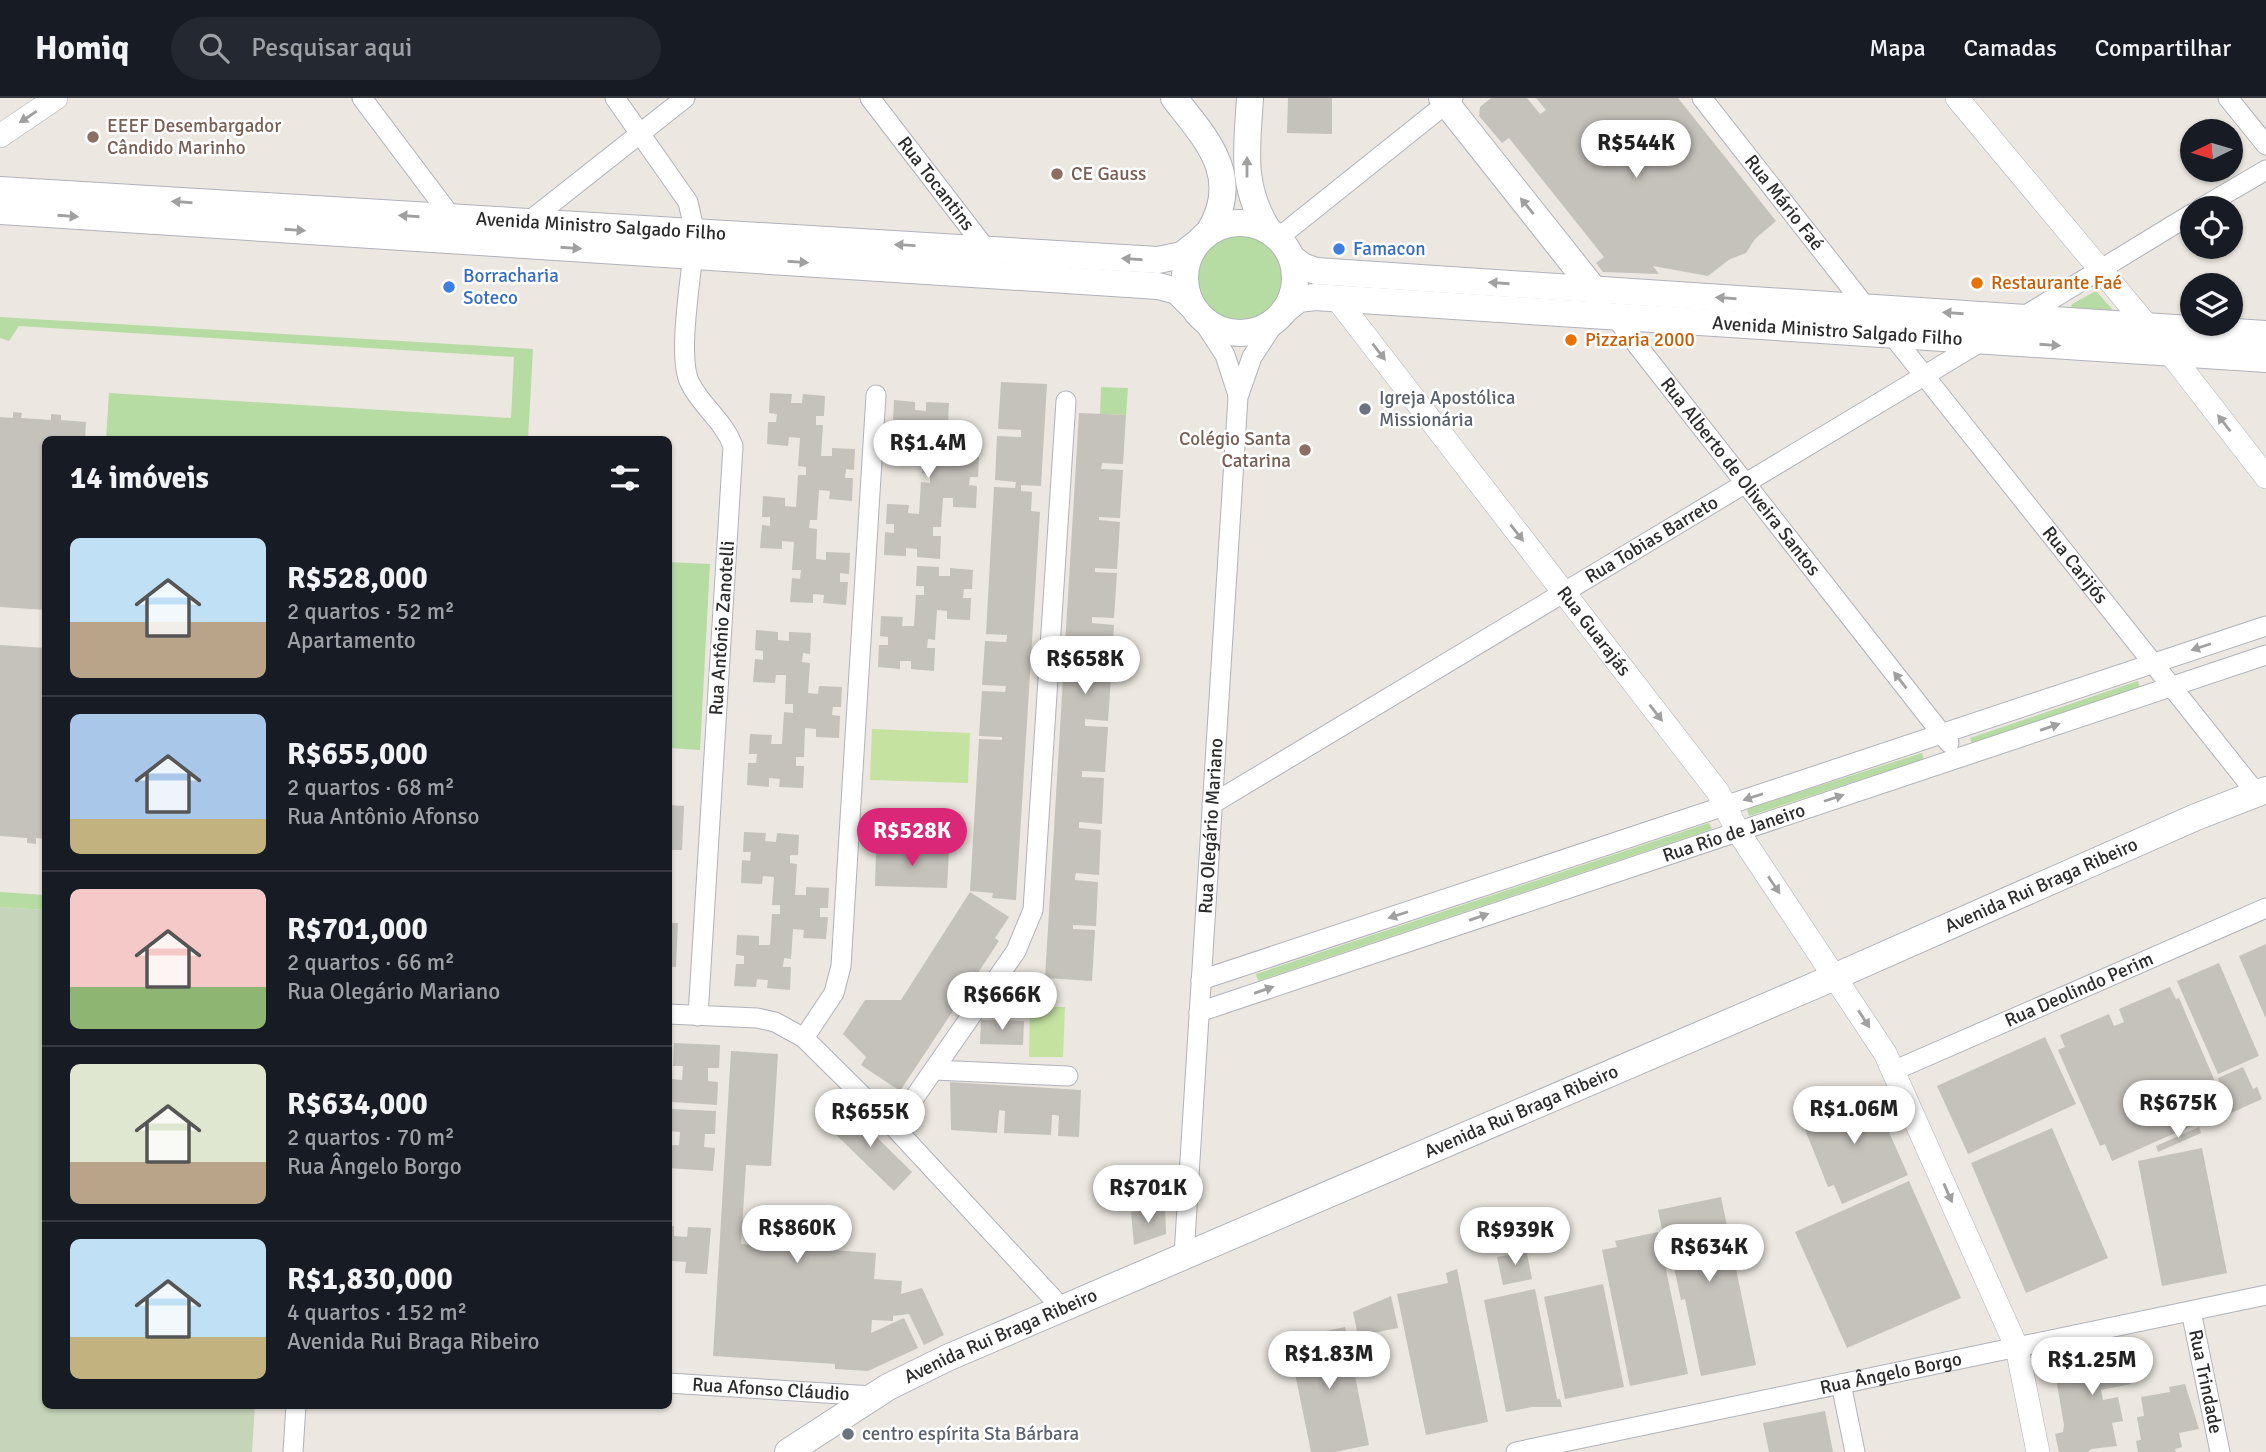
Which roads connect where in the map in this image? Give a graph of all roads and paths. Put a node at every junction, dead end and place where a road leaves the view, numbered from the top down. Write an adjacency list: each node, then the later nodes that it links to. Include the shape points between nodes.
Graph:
1 (56, 98): 15 (street, one-way to 15)
2 (362, 98): 22 (street)
3 (615, 98): 14 (street, Rua Antônio Zanotelli)
4 (685, 98): 14 (street)
5 (870, 98): 27 (street, Rua Tocantins)
6 (1174, 98): 13 (main road)
7 (1250, 98): 12 (main road)
8 (1702, 98): 31 (street, Rua Mário Faé)
9 (1957, 98): 28 (street)
10 (2228, 98): 16 (street)
11 (1447, 100): 25 (street); 29 (main road, Rua Alberto de Oliveira Santos, one-way to 11)
12 (1248, 124): 13 (main road, via 1225,138); 25 (main road, one-way to 12, via 1256,210 1248,186)
13 (1199, 131): 24 (main road, via 1216,155 1222,179 1220,211)
14 (641, 133): 23 (street); 26 (street, Rua Antônio Zanotelli, via 688,202)
15 (0, 136)
16 (2266, 145)
17 (2266, 170): 19 (street)
18 (0, 190): 22 (main road, Avenida Ministro Salgado Filho, one-way to 18)
19 (2222, 196)
20 (0, 211): 22 (main road, Avenida Ministro Salgado Filho, one-way to 22)
21 (2180, 221): 28 (street)
22 (452, 230): 23 (main road, Avenida Ministro Salgado Filho)
23 (522, 234): 26 (main road, Avenida Ministro Salgado Filho)
24 (1203, 238): 25 (main road, via 1225,225 1243,223); 27 (main road, Avenida Ministro Salgado Filho, one-way to 27, via 1182,255 1158,260); 32 (main road, via 1185,269)
25 (1279, 242): 29 (main road, Avenida Ministro Salgado Filho, one-way to 25, via 1316,271 1302,266); 33 (main road, via 1295,284)
26 (694, 244): 27 (main road, Avenida Ministro Salgado Filho); 64 (street, Rua Antônio Zanotelli, via 684,365 696,395 728,433 734,458)
27 (988, 262): 32 (main road, Avenida Ministro Salgado Filho, via 1165,286 1182,294)
28 (2098, 270): 35 (street); 36 (street)
29 (1593, 289): 31 (main road, Avenida Ministro Salgado Filho, one-way to 29); 34 (main road, Rua Alberto de Oliveira Santos)
30 (1336, 299): 33 (main road, Avenida Ministro Salgado Filho, via 1304,298); 34 (main road, Avenida Ministro Salgado Filho); 48 (street, Rua Guarajás, one-way to 48)
31 (1866, 307): 35 (main road, Avenida Ministro Salgado Filho, one-way to 31)
32 (1196, 311): 33 (main road, via 1216,328 1233,334 1259,331); 44 (street, Rua Olegário Mariano, via 1225,355)
33 (1280, 315): 44 (street, Rua Olegário Mariano, via 1251,357)
34 (1615, 317): 38 (main road, Avenida Ministro Salgado Filho); 47 (street, Rua Alberto de Oliveira Santos)
35 (2021, 318): 36 (main road, Avenida Ministro Salgado Filho)
36 (2144, 326): 37 (main road, Avenida Ministro Salgado Filho); 40 (street)
37 (2266, 334)
38 (1892, 335): 39 (main road, Avenida Ministro Salgado Filho); 42 (street, Rua Carijós)
39 (1982, 341): 40 (main road, Avenida Ministro Salgado Filho, one-way to 40); 42 (street, Rua Tobias Barreto)
40 (2170, 353): 41 (main road, Avenida Ministro Salgado Filho); 46 (street, one-way to 40)
41 (2266, 359)
42 (1924, 375): 47 (street, Rua Tobias Barreto); 51 (street, Rua Carijós)
43 (876, 395): 65 (street, via 841,966 834,993)
44 (1238, 397): 56 (street, Rua Olegário Mariano)
45 (1066, 401): 67 (street, via 1033,910 1016,951)
46 (2266, 477)
47 (1746, 482): 48 (street, Rua Tobias Barreto); 53 (street, Rua Alberto de Oliveira Santos, one-way to 47)
48 (1563, 593): 56 (street, Rua Tobias Barreto); 57 (street, Rua Guarajás, one-way to 57)
49 (2266, 626): 51 (street, Rua Rio de Janeiro, one-way to 51)
50 (2266, 654): 52 (street, Rua Rio de Janeiro)
51 (2153, 663): 52 (street, Rua Carijós); 53 (street, Rua Rio de Janeiro)
52 (2171, 686): 54 (street, Rua Rio de Janeiro, one-way to 52); 55 (street, Rua Carijós)
53 (1941, 734): 54 (street, Rua Alberto de Oliveira Santos); 57 (street, Rua Rio de Janeiro, one-way to 57)
54 (1960, 757): 58 (street, Rua Rio de Janeiro, one-way to 54)
55 (2262, 792): 60 (main road, Avenida Rui Braga Ribeiro)
56 (1212, 804): 61 (street, Rua Olegário Mariano)
57 (1726, 806): 58 (street, Rua Guarajás); 61 (street, Rua Rio de Janeiro, one-way to 61)
58 (1737, 830): 60 (street, Rua Guarajás, one-way to 60); 62 (street, Rua Rio de Janeiro, one-way to 58)
59 (2266, 908): 66 (street, Rua Deolindo Perim)
60 (1836, 976): 66 (street, Rua Guarajás, one-way to 66); 70 (main road, Avenida Rui Braga Ribeiro)
61 (1201, 981): 62 (street, Rua Olegário Mariano)
62 (1199, 1012): 70 (street, Rua Olegário Mariano)
63 (672, 1014): 64 (street)
64 (698, 1016): 65 (street, via 757,1018)
65 (804, 1038): 69 (street)
66 (1891, 1067): 74 (street, Rua Guarajás, one-way to 74)
67 (934, 1070): 68 (street); 69 (street)
68 (1068, 1076)
69 (894, 1127): 72 (street)
70 (1184, 1255): 72 (main road, Avenida Rui Braga Ribeiro)
71 (2266, 1295): 73 (street, Rua Ângelo Borgo)
72 (1061, 1307): 77 (main road, Avenida Rui Braga Ribeiro, via 932,1364)
73 (2191, 1311): 74 (street, Rua Ângelo Borgo); 84 (street, Rua Trindade)
74 (2017, 1348): 76 (street, Rua Ângelo Borgo); 83 (street, Rua Guarajás)
75 (672, 1382): 77 (street, Rua Afonso Cláudio)
76 (1841, 1384): 81 (street, Rua Ângelo Borgo); 82 (street)
77 (873, 1396): 80 (main road, Avenida Rui Braga Ribeiro)
78 (296, 1409): 79 (street)
79 (292, 1452)
80 (788, 1452)
81 (1516, 1452)
82 (1855, 1452)
83 (2038, 1452)
84 (2220, 1452)

